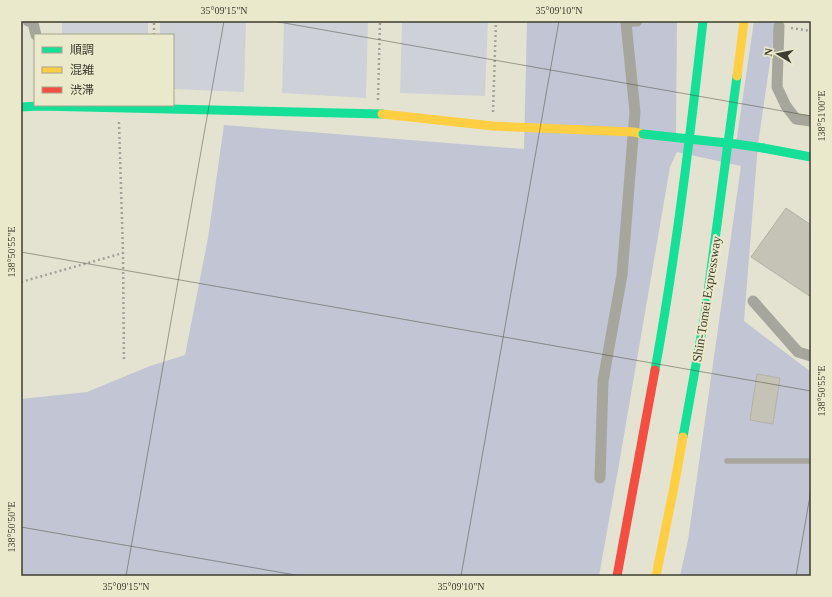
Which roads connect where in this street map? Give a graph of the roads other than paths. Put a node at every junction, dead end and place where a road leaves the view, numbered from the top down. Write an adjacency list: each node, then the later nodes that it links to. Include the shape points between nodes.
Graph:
1 (28, 21): 6 (street, via 33,23)
2 (637, 21): 10 (street, via 626,23)
3 (703, 21): 17 (main road, via 694,111 671,275)
4 (744, 21): 18 (main road, Shin-Tomei Expressway, via 705,314)
5 (779, 26): 9 (street, via 777,87 786,106 796,118)
6 (36, 34)
7 (39, 106): 8 (main road); 10 (main road, via 378,114 493,126)
8 (21, 107)
9 (811, 121)
10 (638, 133): 11 (main road, bridge, via 736,144); 16 (street, via 622,275 603,381)
11 (811, 157)
12 (753, 301): 13 (street, via 798,352)
13 (811, 356)
14 (727, 461): 15 (lane)
15 (811, 461)
16 (600, 478)
17 (617, 576)
18 (656, 576)

